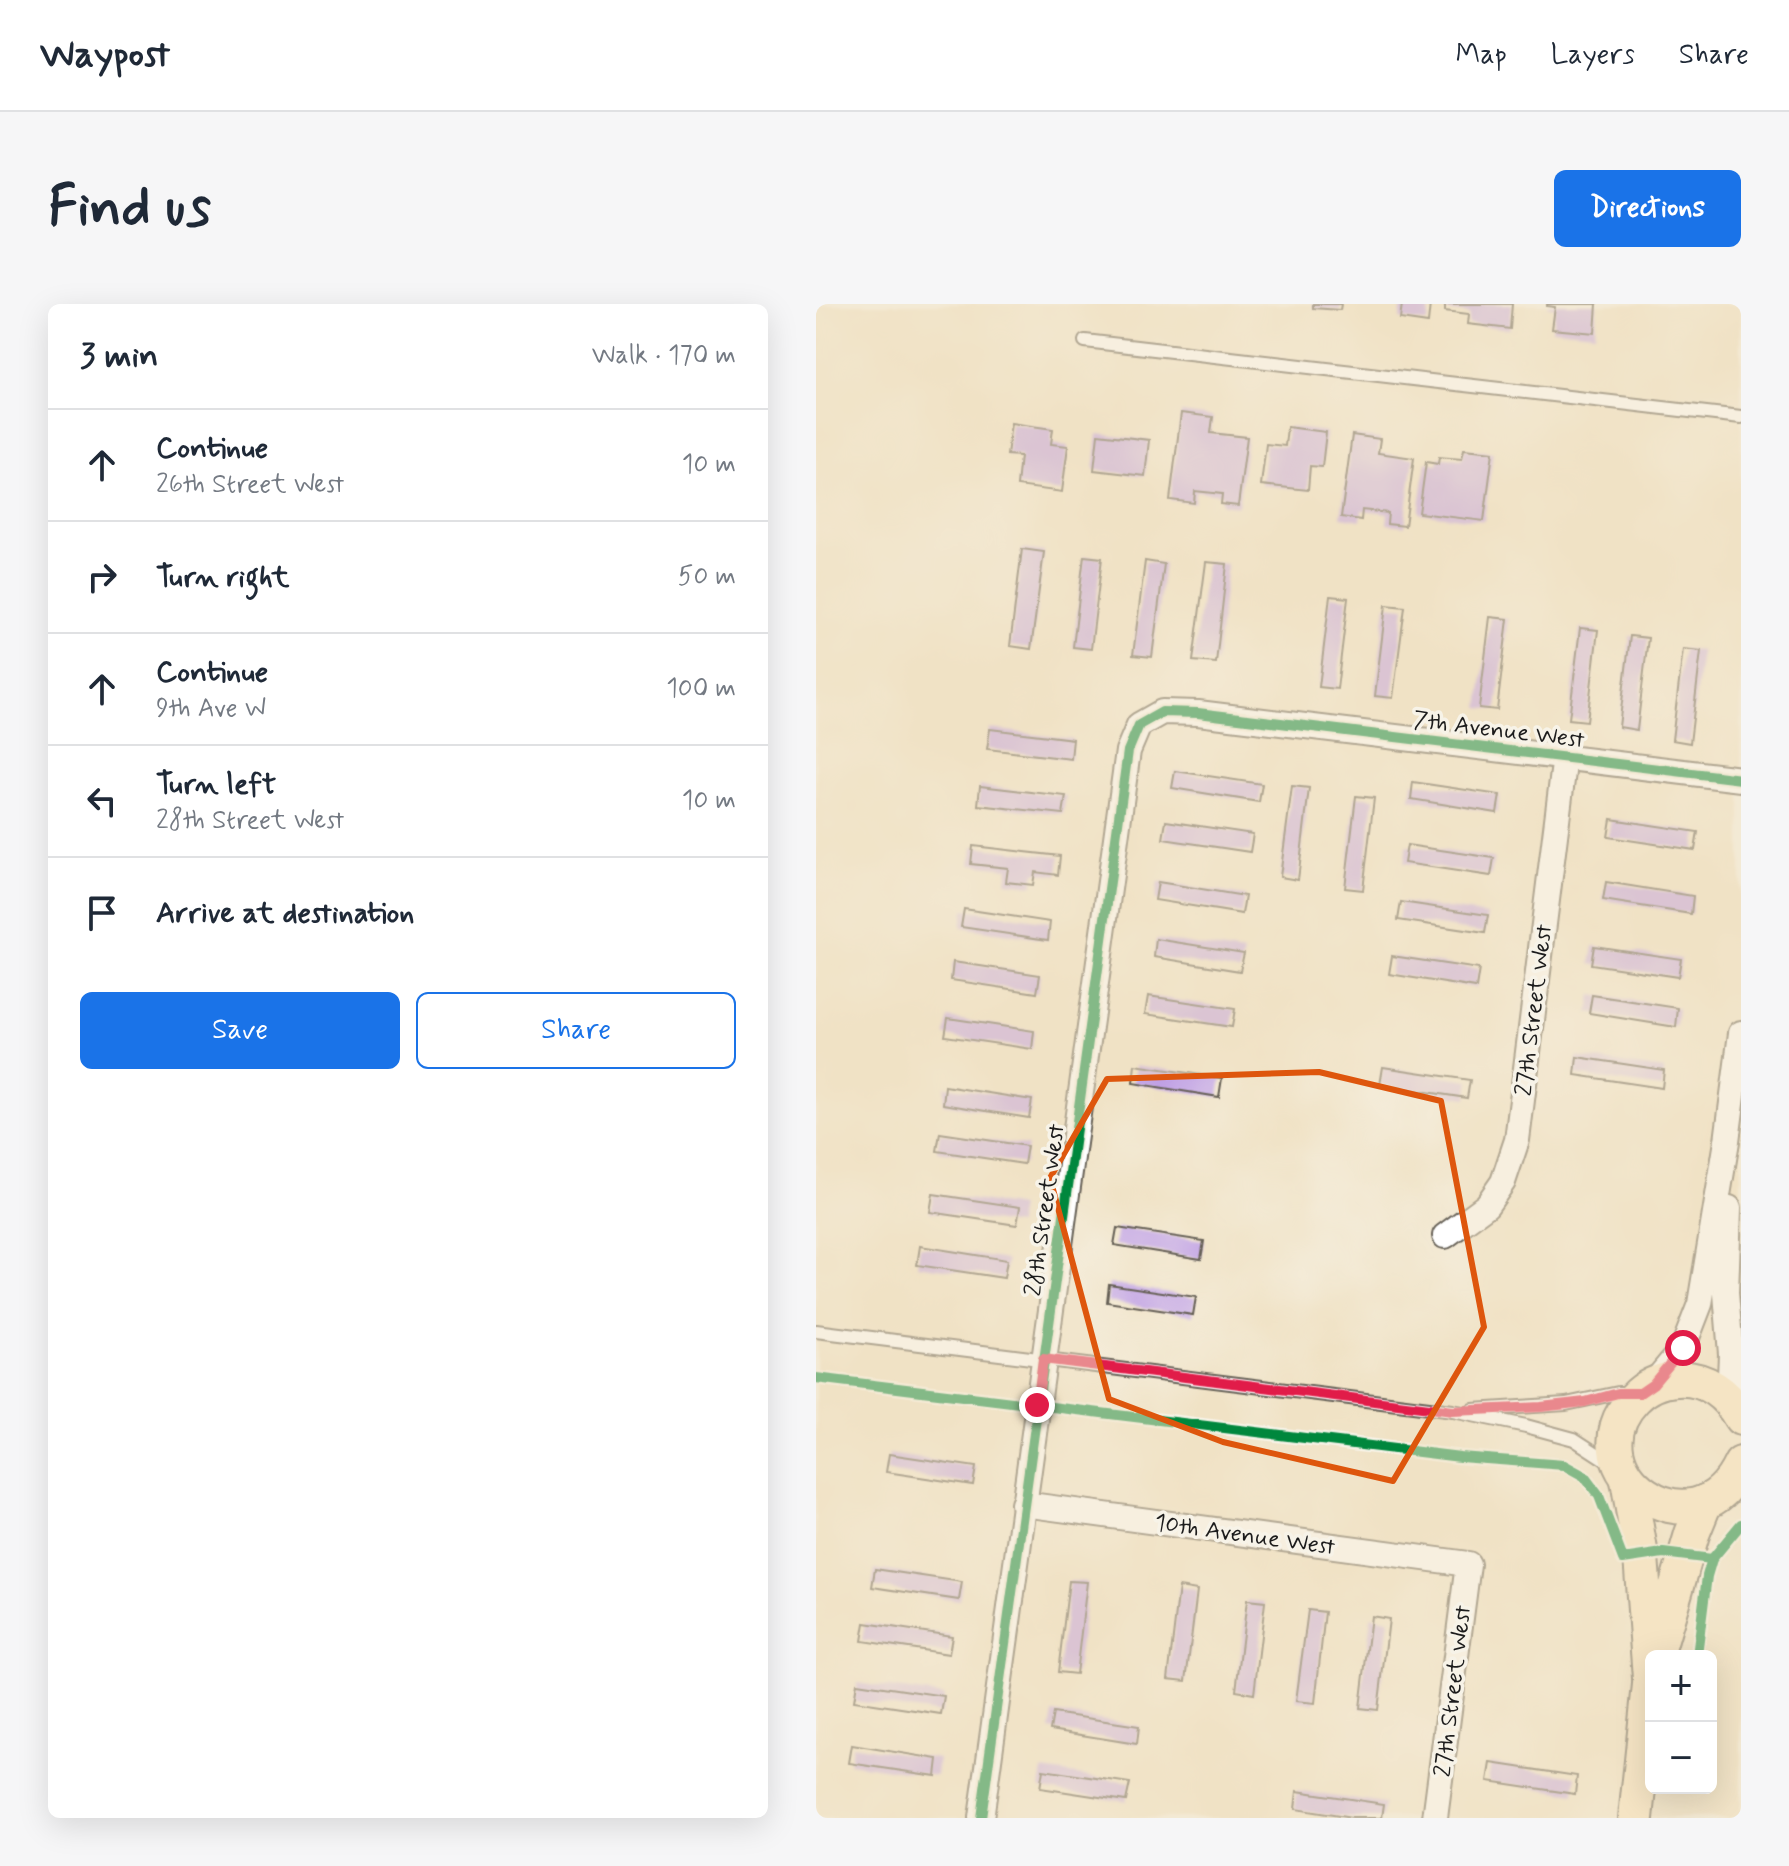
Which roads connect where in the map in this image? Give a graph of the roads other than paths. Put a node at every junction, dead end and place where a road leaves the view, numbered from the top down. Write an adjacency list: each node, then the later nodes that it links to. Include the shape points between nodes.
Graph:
1 (1085, 341): 2 (lane)
2 (1741, 417)
3 (1252, 719): 4 (street, 7th Avenue West); 10 (street, 28th Street West, via 1162,712 1139,725 1128,751)
4 (1565, 756): 5 (street, 7th Avenue West); 8 (street, 27th Street West, via 1517,1140 1503,1182 1487,1205)
5 (1741, 779)
6 (1741, 1033): 7 (street)
7 (1727, 1141): 11 (street, via 1693,1327 1683,1348); 12 (street, via 1726,1293)
8 (1445, 1236)
9 (816, 1331): 10 (lane)
10 (1043, 1359): 13 (lane); 17 (street, 28th Street West)
11 (1647, 1389): 12 (street, via 1669,1379 1701,1381); 13 (lane, via 1541,1407); 15 (street, via 1625,1412 1617,1434)
12 (1735, 1409)
13 (1453, 1411): 15 (lane, via 1574,1439)
14 (1741, 1464): 16 (street)
15 (1626, 1476): 16 (street, via 1649,1499 1667,1506 1686,1507); 19 (street, via 1641,1556)
16 (1722, 1494): 20 (street, via 1692,1534)
17 (1023, 1504): 18 (street, 10th Avenue West); 22 (street, 28th Street West)
18 (1468, 1564): 23 (street, 27th Street West)
19 (1648, 1650)
20 (1658, 1650)
21 (1645, 1722): 24 (street)
22 (981, 1818)
23 (1435, 1818)
24 (1636, 1818)

